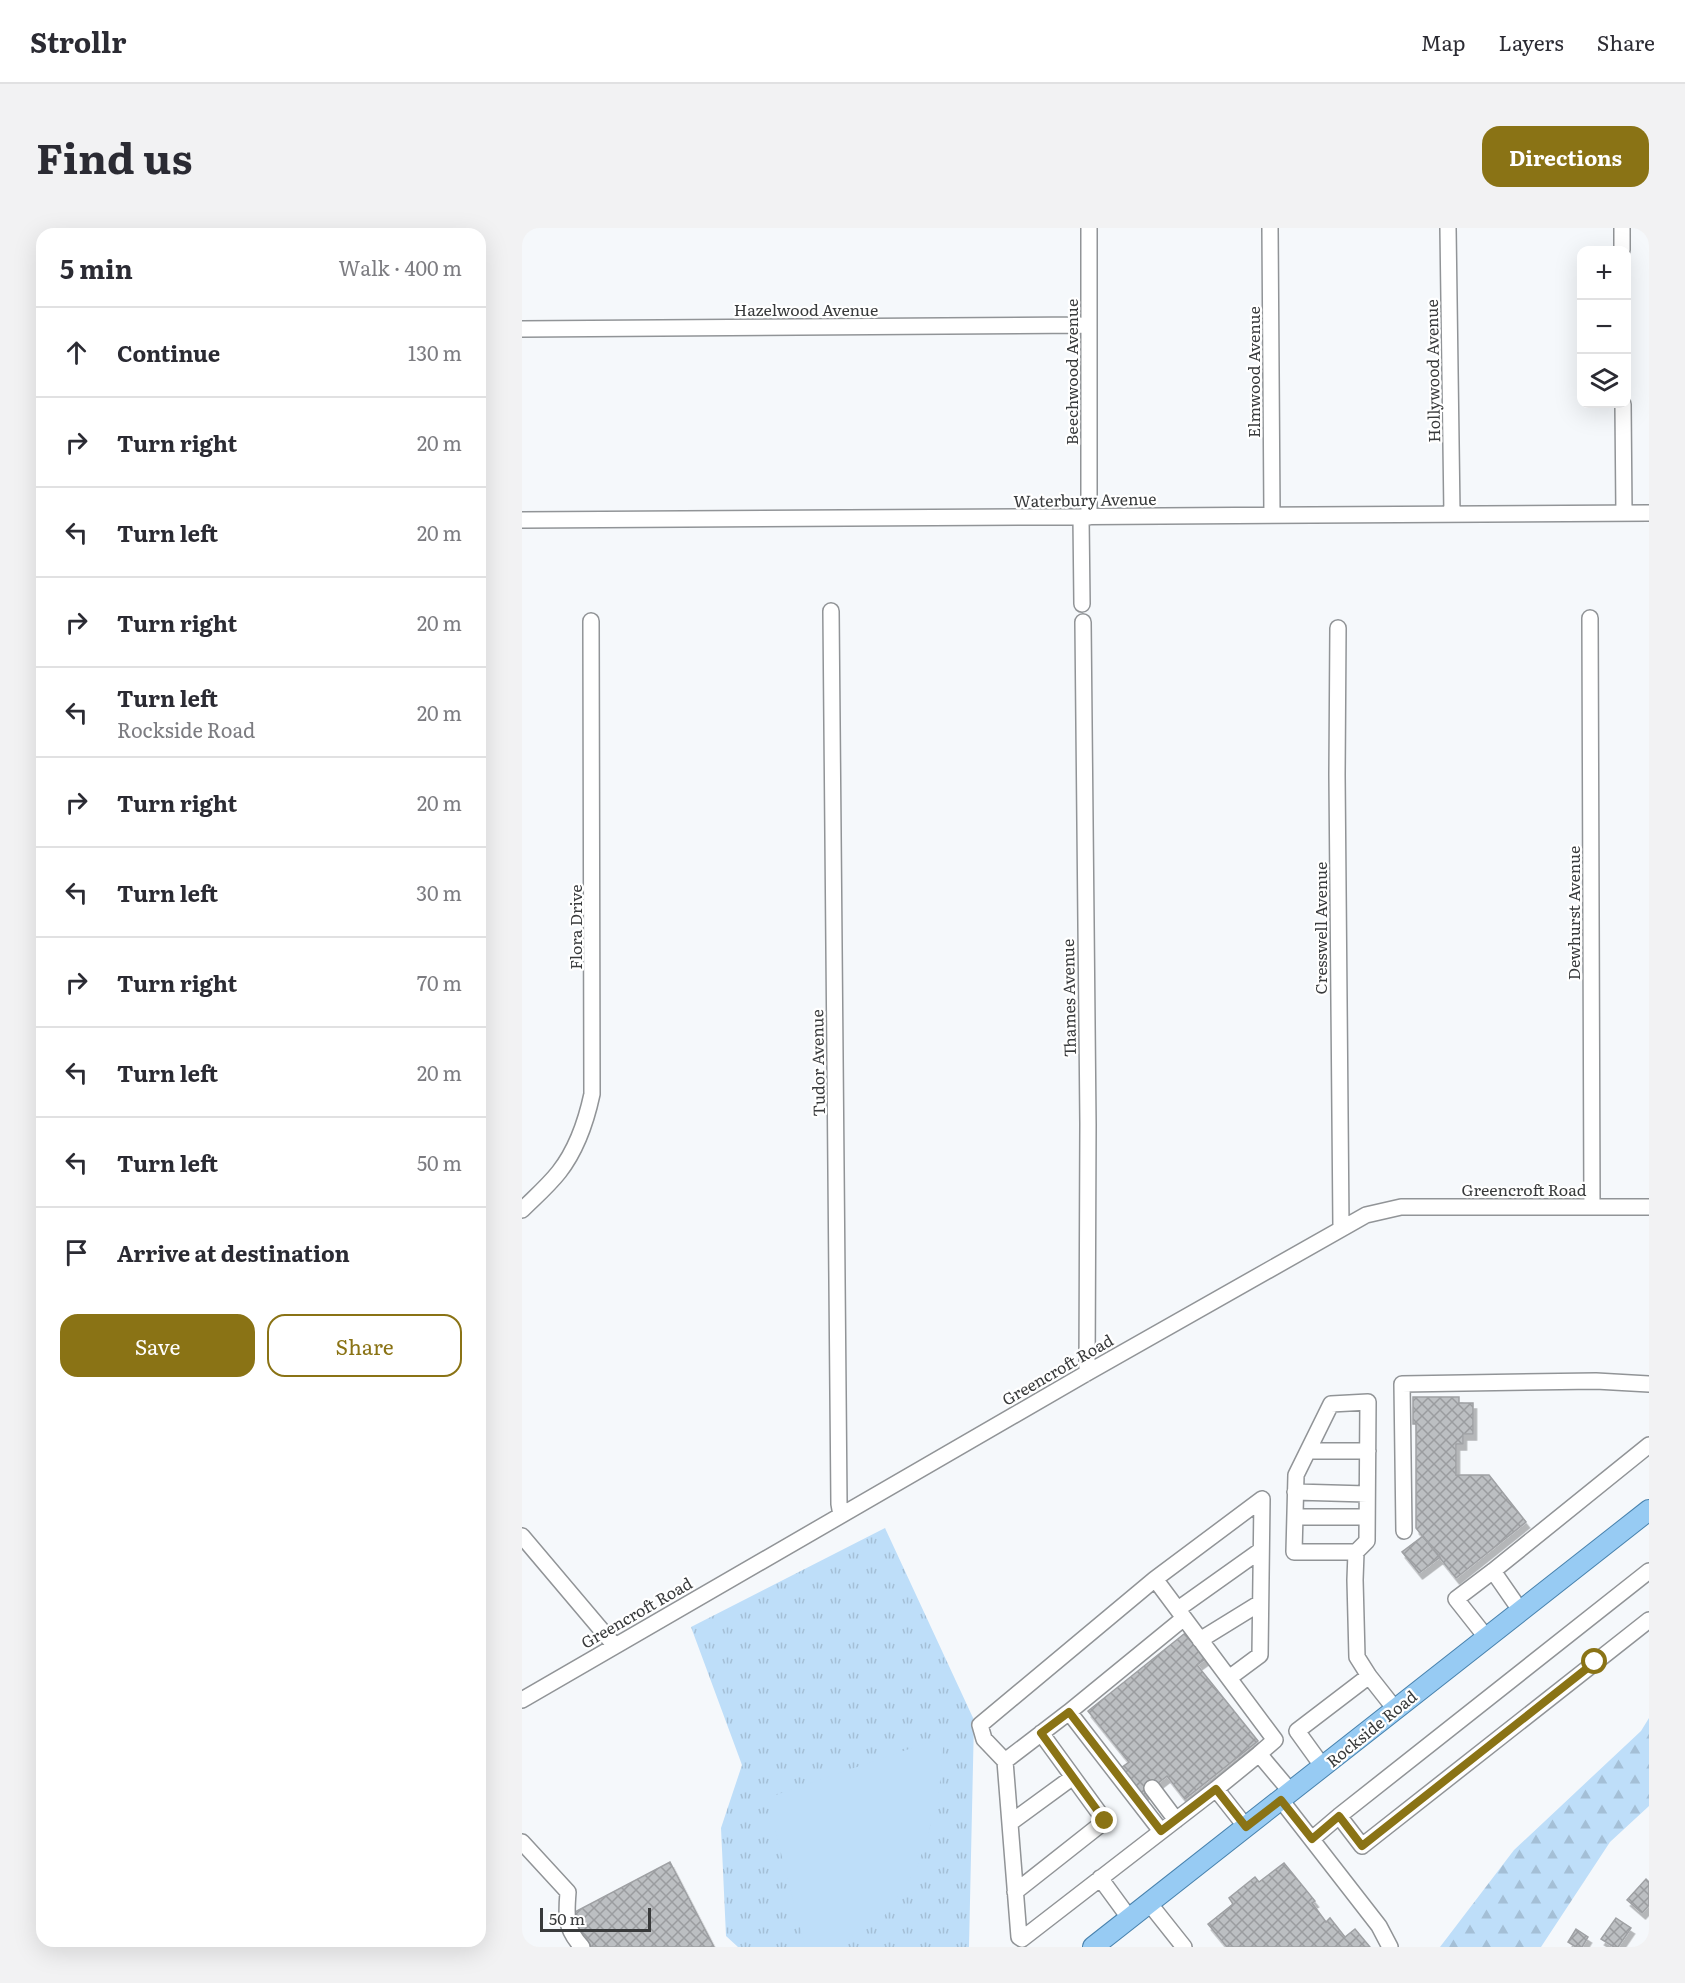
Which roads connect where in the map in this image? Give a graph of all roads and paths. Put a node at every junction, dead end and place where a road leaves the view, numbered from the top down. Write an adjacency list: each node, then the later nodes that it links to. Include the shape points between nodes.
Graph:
1 (1089, 228): 6 (street, Beechwood Avenue)
2 (1270, 228): 12 (street, Elmwood Avenue)
3 (1448, 228): 11 (street, Hollywood Avenue)
4 (1622, 228): 5 (street)
5 (1622, 246)
6 (1089, 325): 7 (street, Hazelwood Avenue); 13 (street, Beechwood Avenue)
7 (522, 329)
8 (1623, 408): 9 (street)
9 (1624, 513): 10 (street, Waterbury Avenue); 11 (street, Waterbury Avenue)
10 (1649, 513)
11 (1452, 514): 12 (street, Waterbury Avenue)
12 (1272, 515): 13 (street, Waterbury Avenue)
13 (1085, 517): 14 (street, Waterbury Avenue); 15 (street, Beechwood Avenue)
14 (522, 520)
15 (1082, 604)
16 (831, 611): 33 (street, Tudor Avenue)
17 (1590, 618): 21 (street, Dewhurst Avenue)
18 (591, 621): 23 (street, Flora Drive, via 592,1094 573,1151 558,1173)
19 (1083, 622): 25 (street, Thames Avenue)
20 (1338, 628): 24 (street, Cresswell Avenue)
21 (1592, 1207): 22 (street, Greencroft Road); 24 (street, Greencroft Road, via 1401,1207 1366,1215)
22 (1649, 1207)
23 (522, 1210)
24 (1341, 1227): 25 (street, Greencroft Road)
25 (1087, 1373): 33 (street, Greencroft Road)
26 (1649, 1384): 36 (street, via 1402,1383)
27 (1649, 1445): 40 (street)
28 (1368, 1451): 29 (street); 29 (street, via 1368,1402 1331,1404); 31 (street)
29 (1308, 1452): 30 (street, via 1296,1474)
30 (1295, 1492): 31 (street); 34 (street)
31 (1367, 1494): 35 (street)
32 (1649, 1509): 44 (main road, Rockside Road)
33 (841, 1515): 49 (street, Greencroft Road)
34 (1295, 1517): 35 (street); 39 (street, via 1294,1552)
35 (1367, 1517): 39 (street, via 1367,1541)
36 (1404, 1531)
37 (522, 1536): 49 (street)
38 (1261, 1550): 42 (street, via 1262,1499); 43 (street); 45 (street)
39 (1356, 1552): 50 (street, via 1357,1657)
40 (1493, 1571): 44 (street); 47 (street, via 1456,1599)
41 (1649, 1571): 63 (street)
42 (1155, 1579): 45 (street); 57 (street, via 980,1725 984,1739)
43 (1260, 1603): 48 (street); 51 (street, via 1260,1655)
44 (1520, 1610): 47 (main road, Rockside Road)
45 (1181, 1614): 48 (street); 54 (street)
46 (1649, 1620): 63 (street, via 1362,1846)
47 (1486, 1637): 53 (main road, Rockside Road)
48 (1200, 1640): 51 (street)
49 (615, 1646): 52 (street, Greencroft Road)
50 (1369, 1676): 53 (street); 58 (street, via 1297,1731)
51 (1228, 1678): 56 (street, via 1275,1740)
52 (522, 1700)
53 (1395, 1709): 58 (main road, Rockside Road)
54 (1069, 1712): 55 (street); 67 (street)
55 (1041, 1733): 57 (street); 59 (street)
56 (1259, 1754): 61 (street); 62 (street)
57 (1005, 1761): 65 (street)
58 (1323, 1767): 62 (main road, Rockside Road)
59 (1073, 1777): 65 (street); 71 (street, via 1105,1821)
60 (1152, 1788): 64 (street)
61 (1216, 1789): 64 (street); 66 (street)
62 (1286, 1796): 66 (main road, Rockside Road); 68 (street)
63 (1339, 1816): 68 (street)
64 (1176, 1820): 67 (street)
65 (1010, 1823): 71 (street)
66 (1246, 1827): 72 (main road, Rockside Road)
67 (1161, 1831): 70 (street)
68 (1312, 1839): 77 (street, via 1379,1926)
69 (522, 1842): 74 (street, via 568,1892 566,1917 570,1934)
70 (1100, 1878): 71 (street, via 1022,1938); 73 (street)
71 (1015, 1892)
72 (1149, 1903): 73 (main road, Rockside Road); 76 (street)
73 (1130, 1919): 75 (main road, Rockside Road)
74 (582, 1947)
75 (1094, 1947)
76 (1184, 1947)
77 (1390, 1947)

